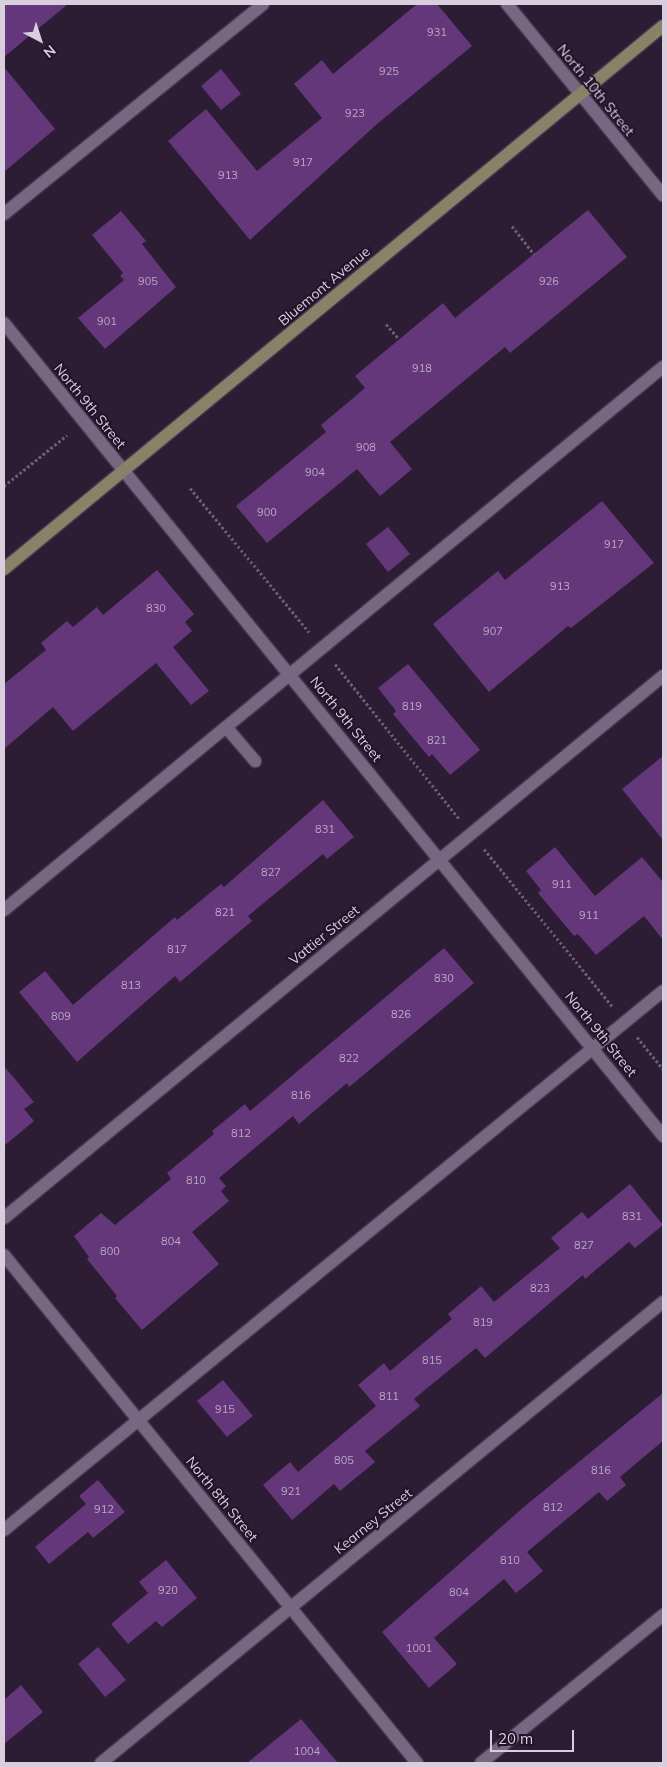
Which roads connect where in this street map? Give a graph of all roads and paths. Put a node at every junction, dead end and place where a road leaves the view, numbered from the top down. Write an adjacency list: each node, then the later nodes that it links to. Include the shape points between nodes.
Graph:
1 (263, 4): 6 (street)
2 (507, 4): 4 (street, North 10th Street)
3 (663, 26): 4 (main road, Bluemont Avenue)
4 (580, 94): 5 (street, North 10th Street); 14 (main road, Bluemont Avenue)
5 (663, 195)
6 (4, 214)
7 (512, 226): 8 (path)
8 (534, 254)
9 (4, 323): 13 (street, North 9th Street)
10 (386, 324): 11 (path)
11 (399, 339)
12 (663, 367): 18 (street)
13 (83, 422): 14 (street, North 9th Street); 15 (path)
14 (123, 470): 17 (main road, Bluemont Avenue); 19 (street, North 9th Street)
15 (4, 486)
16 (190, 488): 18 (path)
17 (4, 569)
18 (322, 648): 19 (street); 23 (path)
19 (290, 675): 21 (street); 24 (street, North 9th Street)
20 (663, 676): 23 (street, Vattier Street)
21 (226, 727): 22 (street); 25 (street)
22 (255, 761)
23 (471, 834): 24 (street, Vattier Street); 27 (path)
24 (440, 858): 28 (street, North 9th Street); 31 (street, Vattier Street)
25 (4, 910)
26 (663, 991): 27 (street)
27 (625, 1022): 28 (street); 29 (path)
28 (593, 1049): 30 (street, North 9th Street); 34 (street)
29 (663, 1070)
30 (663, 1136)
31 (4, 1218)
32 (4, 1255): 34 (street, North 8th Street)
33 (663, 1302): 36 (street, Kearney Street)
34 (138, 1420): 35 (street); 36 (street, North 8th Street)
35 (4, 1530)
36 (291, 1608): 38 (street, Kearney Street); 39 (street, North 8th Street)
37 (663, 1615): 40 (street)
38 (101, 1763)
39 (417, 1763)
40 (482, 1763)

